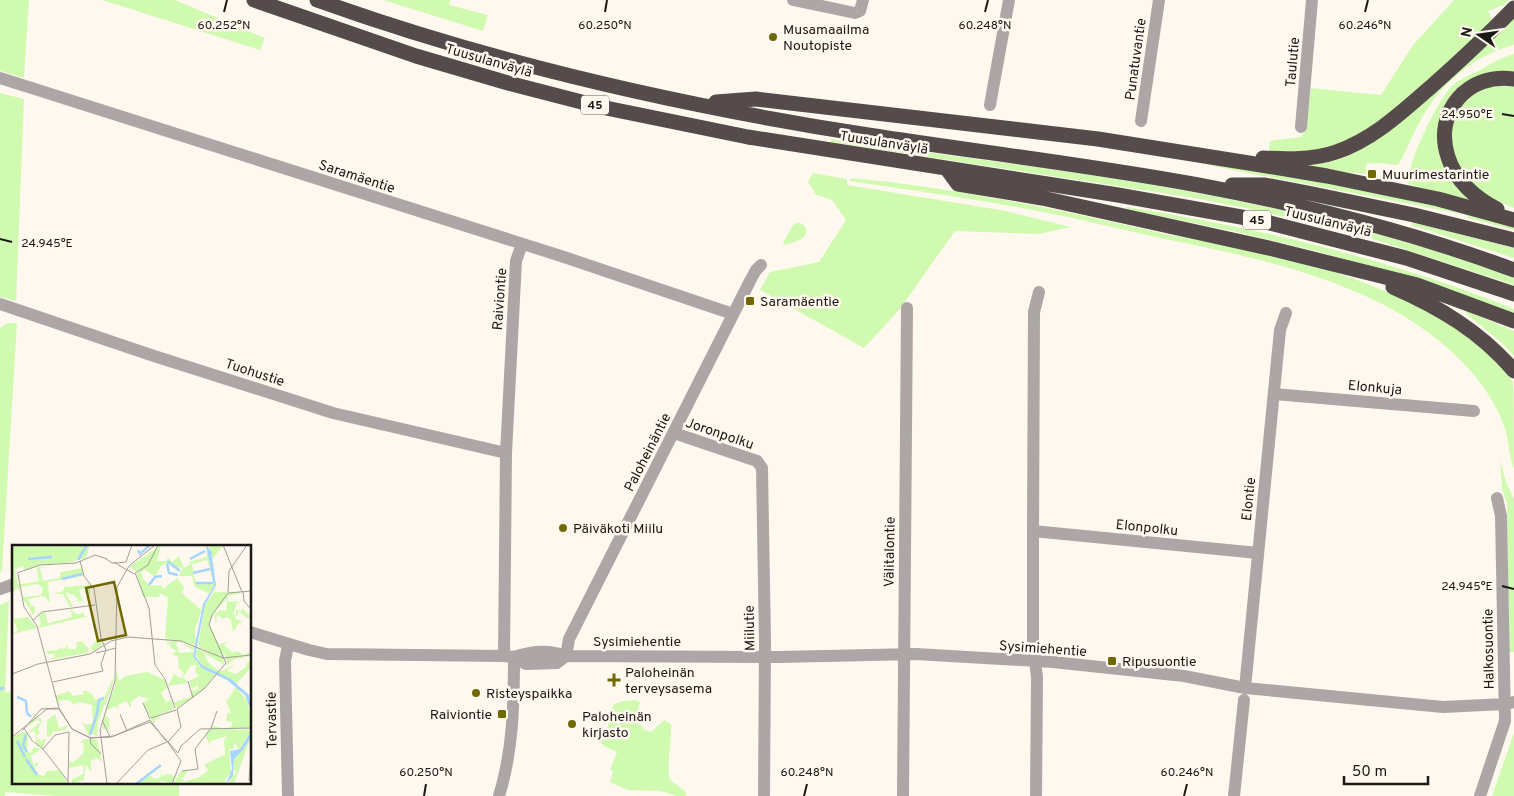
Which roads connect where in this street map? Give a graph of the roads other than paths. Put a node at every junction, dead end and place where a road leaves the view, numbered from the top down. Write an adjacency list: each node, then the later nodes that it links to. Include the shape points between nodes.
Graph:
1 (254, 0): 16 (highway, Tuusulanväylä / 45, via 416,56 601,107 748,137)
2 (317, 0): 11 (highway, Tuusulanväylä / 45, via 514,62)
3 (793, 0): 4 (street, via 856,13 860,11)
4 (863, 0)
5 (1009, 0): 12 (street)
6 (1159, 0): 13 (street, Punatuvantie)
7 (1312, 0): 14 (street, Taulutie)
8 (1514, 8): 15 (highway, via 1389,123 1334,153 1272,158)
9 (0, 78): 20 (street, Saramäentie)
10 (1514, 79): 18 (highway, via 1487,80 1459,96 1450,111 1445,135 1447,156 1462,182 1490,206)
11 (694, 104): 15 (highway, via 756,99); 17 (highway, Tuusulanväylä / 45)
12 (990, 105)
13 (1141, 121)
14 (1301, 127)
15 (1148, 147): 18 (highway, via 1327,176)
16 (947, 169): 22 (highway, via 958,184 1096,210); 25 (highway, Tuusulanväylä / 45, via 1258,220 1406,258)
17 (1197, 185): 19 (highway, via 1265,185 1414,215); 23 (highway, Tuusulanväylä / 45, via 1368,224)
18 (1514, 219)
19 (1514, 240)
20 (522, 244): 29 (street, Saramäentie); 35 (street, Raiviontie, via 516,261)
21 (761, 265): 29 (street, Paloheinäntie)
22 (1350, 269): 30 (highway, via 1417,285); 31 (highway, via 1403,291 1454,318 1496,351)
23 (1514, 270)
24 (1039, 292): 38 (street, via 1034,312)
25 (1514, 294)
26 (0, 304): 35 (street, Tuohustie, via 333,413)
27 (907, 308): 44 (street, Välitalontie)
28 (1286, 313): 32 (street, Elontie, via 1280,330)
29 (733, 314): 34 (street, Paloheinäntie)
30 (1514, 321)
31 (1514, 372)
32 (1274, 394): 33 (street, Elonkuja); 39 (street, Elontie)
33 (1474, 411)
34 (674, 433): 36 (street, Joronpolku); 46 (street, Paloheinäntie, via 569,639)
35 (506, 453): 45 (street, Raiviontie)
36 (757, 461): 47 (street, Miilutie, via 762,468)
37 (1497, 498): 50 (street, Halkosuontie, via 1501,516)
38 (1033, 530): 39 (street, Elonpolku); 48 (street)
39 (1258, 553): 49 (street, Elontie)
40 (12, 585): 41 (street)
41 (0, 589)
42 (251, 632): 43 (street, Sysimiehentie)
43 (288, 644): 45 (street, Sysimiehentie, via 327,654); 51 (street, Tervastie, via 285,660)
44 (903, 654): 47 (street, Sysimiehentie); 48 (street, Sysimiehentie); 54 (street, Välitalontie)
45 (509, 656): 46 (street, Sysimiehentie, via 556,652); 52 (street, via 513,703 509,754)
46 (566, 656): 47 (street, Sysimiehentie)
47 (764, 657): 53 (street, Miilutie)
48 (1035, 662): 49 (street, Sysimiehentie, via 1184,676); 55 (street)
49 (1245, 694): 50 (street, Sysimiehentie, via 1443,707); 56 (street, Elontie)
50 (1509, 703): 57 (street, Halkosuontie)
51 (288, 796)
52 (499, 796)
53 (764, 796)
54 (903, 796)
55 (1036, 796)
56 (1234, 796)
57 (1480, 796)

